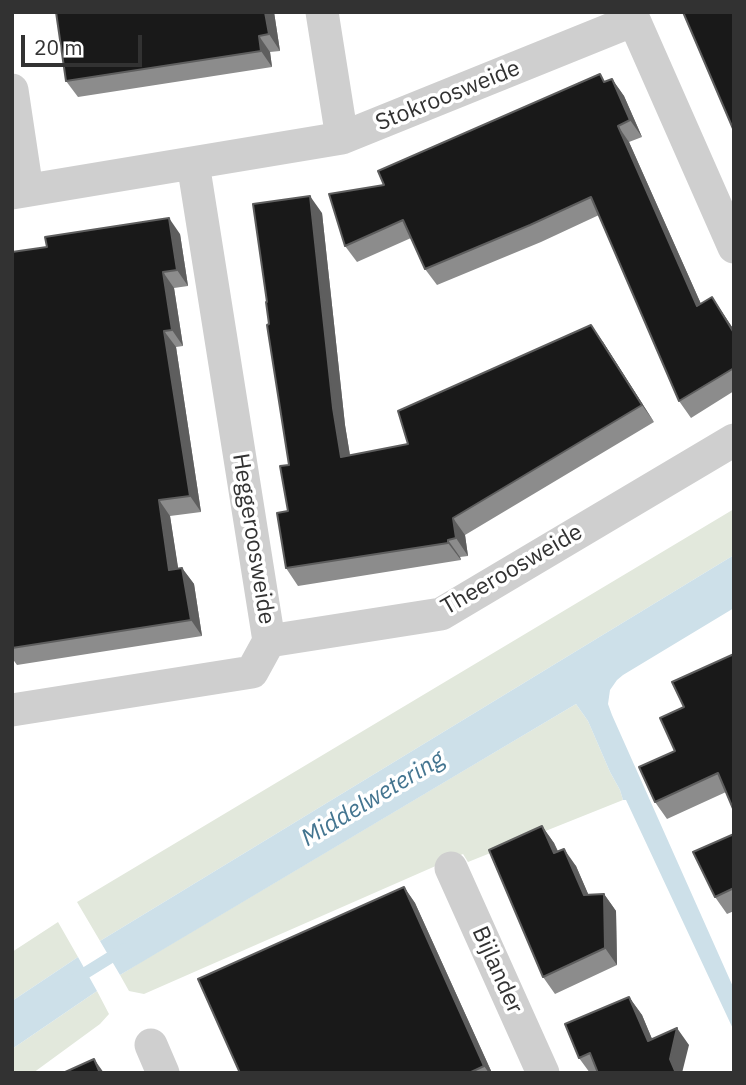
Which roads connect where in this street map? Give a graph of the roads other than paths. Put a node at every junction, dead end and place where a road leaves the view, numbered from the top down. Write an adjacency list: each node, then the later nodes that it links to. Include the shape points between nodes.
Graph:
1 (322, 12): 3 (street)
2 (12, 90): 5 (street)
3 (342, 138): 4 (street, Stokroosweide); 6 (street, Stokroosweide, via 634,20)
4 (193, 163): 5 (street, Stokroosweide); 8 (street, Heggeroosweide)
5 (20, 192)
6 (734, 247)
7 (734, 440): 8 (street, Theeroosweide, via 441,614)
8 (269, 641): 9 (street, Heggeroosweide, via 252,672)
9 (12, 710)
10 (451, 868): 11 (street, Bijlander)
11 (543, 1073)

